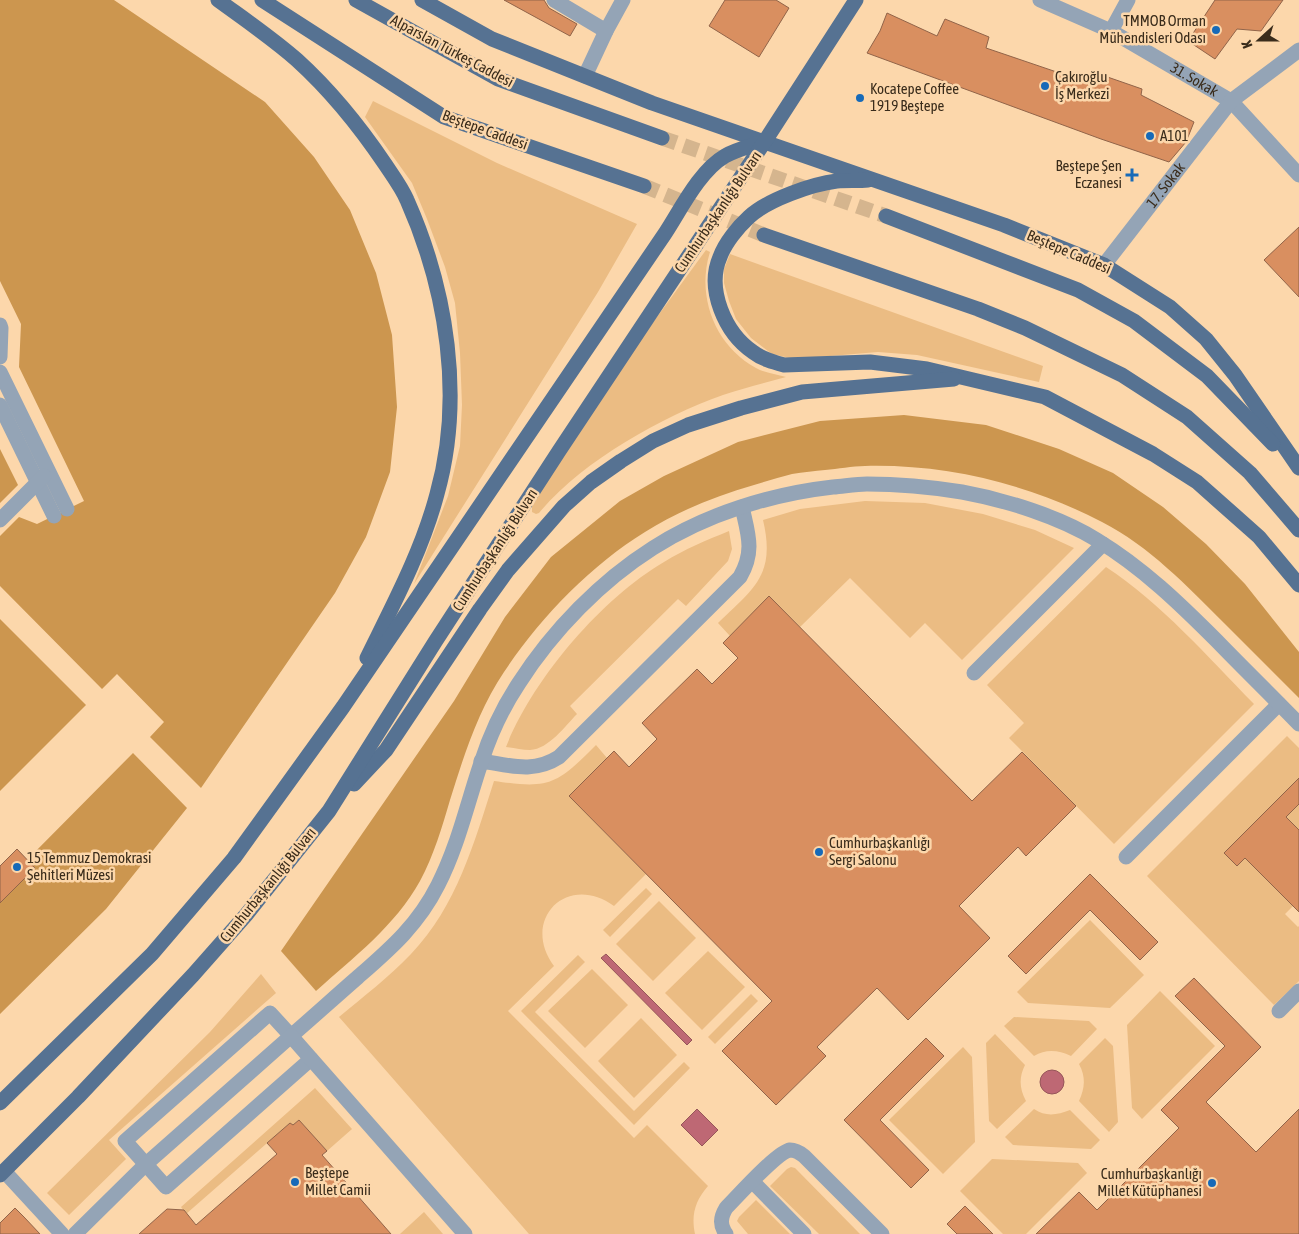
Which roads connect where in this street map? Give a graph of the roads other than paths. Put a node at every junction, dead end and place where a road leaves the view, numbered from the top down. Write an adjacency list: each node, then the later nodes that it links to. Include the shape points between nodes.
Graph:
1 (218, 0): 38 (main road, via 297,60 372,145 407,198 442,304 449,357 449,395 447,446 437,494 399,591)
2 (262, 0): 19 (main road, Beştepe Caddesi, via 444,117)
3 (356, 0): 15 (main road, Alparslan Türkeş Caddesi, via 498,79)
4 (422, 0): 13 (main road, Beştepe Caddesi, via 492,38)
5 (554, 0): 10 (street)
6 (623, 0): 10 (street)
7 (856, 0): 16 (main road)
8 (1040, 0): 11 (street, 31. Sokak)
9 (1128, 0): 11 (street)
10 (606, 31): 13 (street)
11 (1111, 31): 14 (street, 31. Sokak)
12 (1299, 50): 14 (street, 17. Sokak)
13 (585, 76): 16 (main road, Beştepe Caddesi, via 652,103)
14 (1231, 101): 17 (street, 31. Sokak); 22 (street, 17. Sokak)
15 (662, 138)
16 (765, 141): 18 (main road, Beştepe Caddesi); 38 (main road, Cumhurbaşkanlığı Bulvarı, via 725,156 697,185); 41 (main road, Cumhurbaşkanlığı Bulvarı, via 435,642)
17 (1299, 175)
18 (877, 180): 22 (main road, Beştepe Caddesi); 26 (main road, via 836,181 815,186 778,199 750,217 728,242 719,258 715,276 717,295 728,326 752,352 778,364 870,362)
19 (644, 186)
20 (886, 216): 28 (main road, Beştepe Caddesi, via 1078,290 1134,321 1207,376)
21 (764, 235): 33 (main road, via 994,315 1122,375 1194,423 1250,473)
22 (1104, 264): 28 (main road, Beştepe Caddesi, via 1170,307 1206,339 1235,375)
23 (0, 325): 24 (street)
24 (0, 357)
25 (0, 372): 29 (street)
26 (970, 378): 35 (main road, via 1045,397 1153,454 1197,482 1259,537); 41 (main road, via 802,392 688,425 621,461 564,506 508,570 386,750)
27 (0, 405): 30 (street)
28 (1299, 469)
29 (48, 471): 30 (street); 30 (street, via 61,513)
30 (38, 482): 32 (street)
31 (742, 507): 34 (street, via 796,491 864,484 927,486 987,497 1041,514); 40 (street, via 691,527 653,548 581,606 519,682 496,724); 40 (street, via 750,551 740,577 559,757 532,768)
32 (0, 520)
33 (1299, 530)
34 (1103, 544): 36 (street); 37 (street, via 1142,569)
35 (1299, 585)
36 (974, 673)
37 (1279, 704): 39 (street); 42 (street)
38 (343, 706): 47 (main road, Cumhurbaşkanlığı Bulvarı, via 234,858 152,954)
39 (1299, 724)
40 (481, 761): 45 (street, via 452,856 422,912 398,942)
41 (329, 811): 49 (main road, Cumhurbaşkanlığı Bulvarı, via 193,975)
42 (1126, 857)
43 (1299, 991): 44 (street)
44 (1279, 1011)
45 (291, 1036): 46 (street); 48 (street); 48 (street, via 270,1013 190,1083 125,1141)
46 (311, 1059): 48 (street, via 166,1187); 53 (street)
47 (0, 1103)
48 (146, 1164): 52 (street)
49 (2, 1173): 51 (street)
50 (752, 1182): 54 (street, via 722,1215 722,1228); 55 (street); 56 (street, via 779,1156 792,1150 798,1152)
51 (62, 1234)
52 (76, 1234)
53 (465, 1234)
54 (726, 1234)
55 (804, 1234)
56 (882, 1234)

